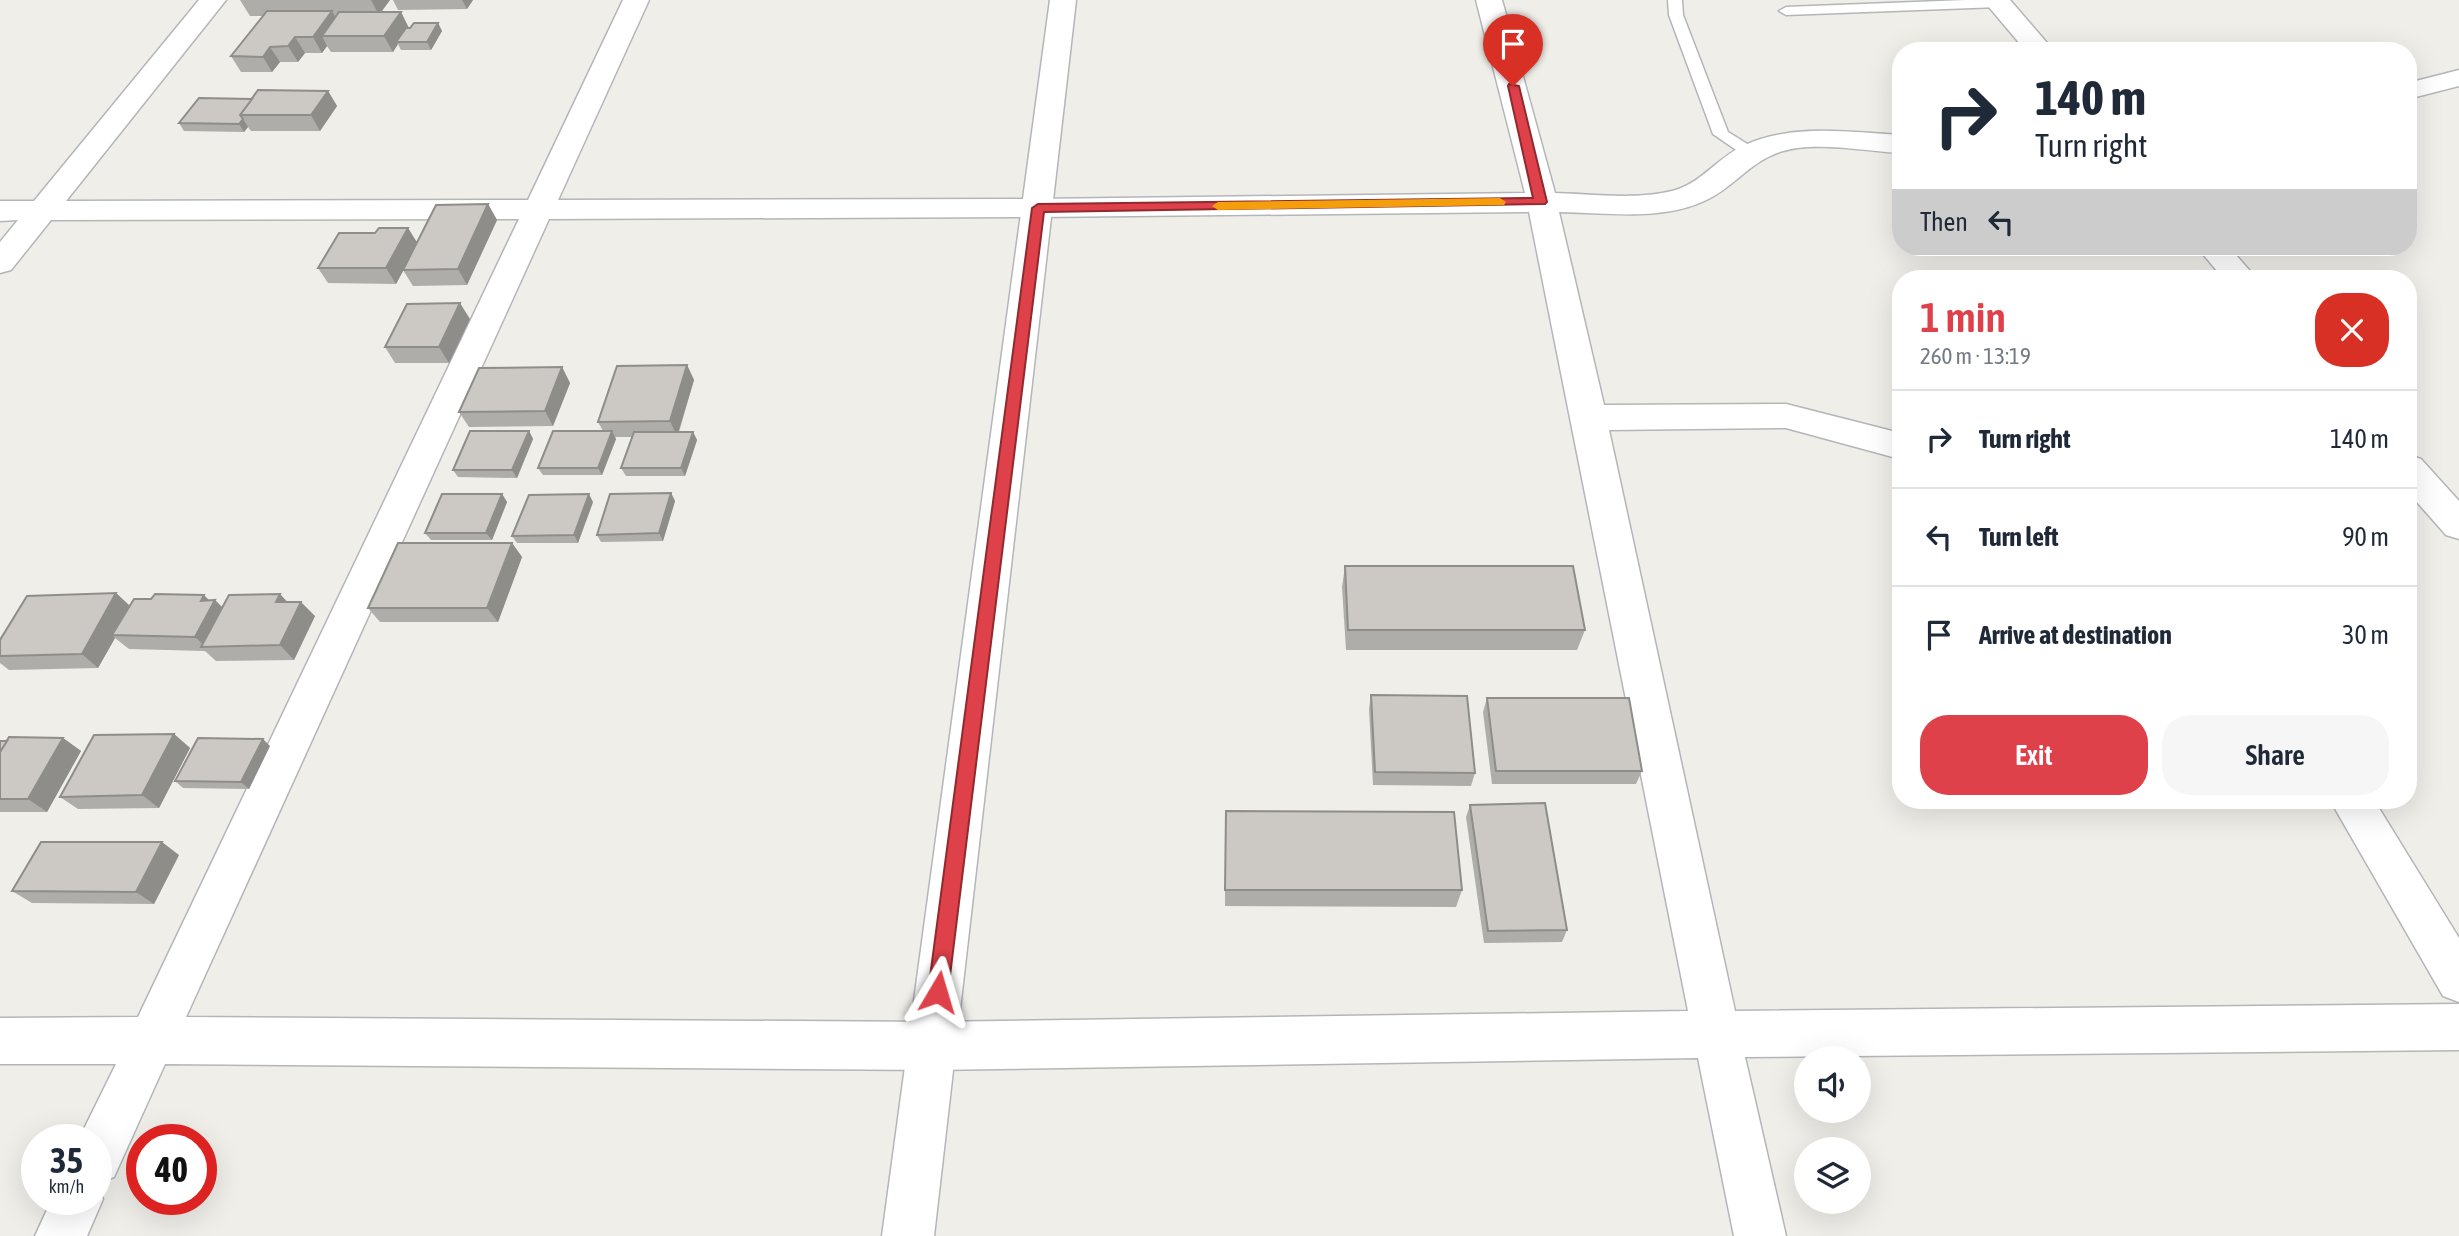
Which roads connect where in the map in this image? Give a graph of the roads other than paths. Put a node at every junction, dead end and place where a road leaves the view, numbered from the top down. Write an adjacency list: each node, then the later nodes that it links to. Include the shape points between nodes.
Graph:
1 (213, 0): 17 (street)
2 (636, 0): 14 (street)
3 (1063, 0): 15 (street)
4 (1489, 0): 13 (street)
5 (1675, 0): 12 (lane, via 1676,15 1721,134)
6 (1998, 1): 7 (lane); 8 (street)
7 (1786, 11)
8 (2033, 42)
9 (2459, 78): 10 (street)
10 (2417, 89)
11 (1892, 144): 12 (street, via 1808,139 1779,142)
12 (1751, 153): 13 (street, via 1700,191 1675,200 1644,204)
13 (1540, 202): 15 (street); 21 (street)
14 (540, 208): 15 (street); 17 (street); 29 (street)
15 (1038, 208): 31 (street)
16 (0, 211): 17 (street)
17 (41, 211): 19 (street)
18 (2220, 256): 20 (street)
19 (0, 263)
20 (2233, 270)
21 (1589, 418): 22 (street, via 1786,416); 28 (street)
22 (1892, 444)
23 (2417, 478): 24 (street)
24 (2459, 525)
25 (2356, 809): 26 (street)
26 (2459, 980)
27 (2459, 1027): 28 (street)
28 (1716, 1034): 31 (street); 36 (street)
29 (151, 1040): 30 (street); 31 (street); 32 (street)
30 (0, 1041)
31 (931, 1046): 35 (street)
32 (112, 1124)
33 (71, 1215): 34 (street)
34 (61, 1236)
35 (908, 1236)
36 (1760, 1236)

